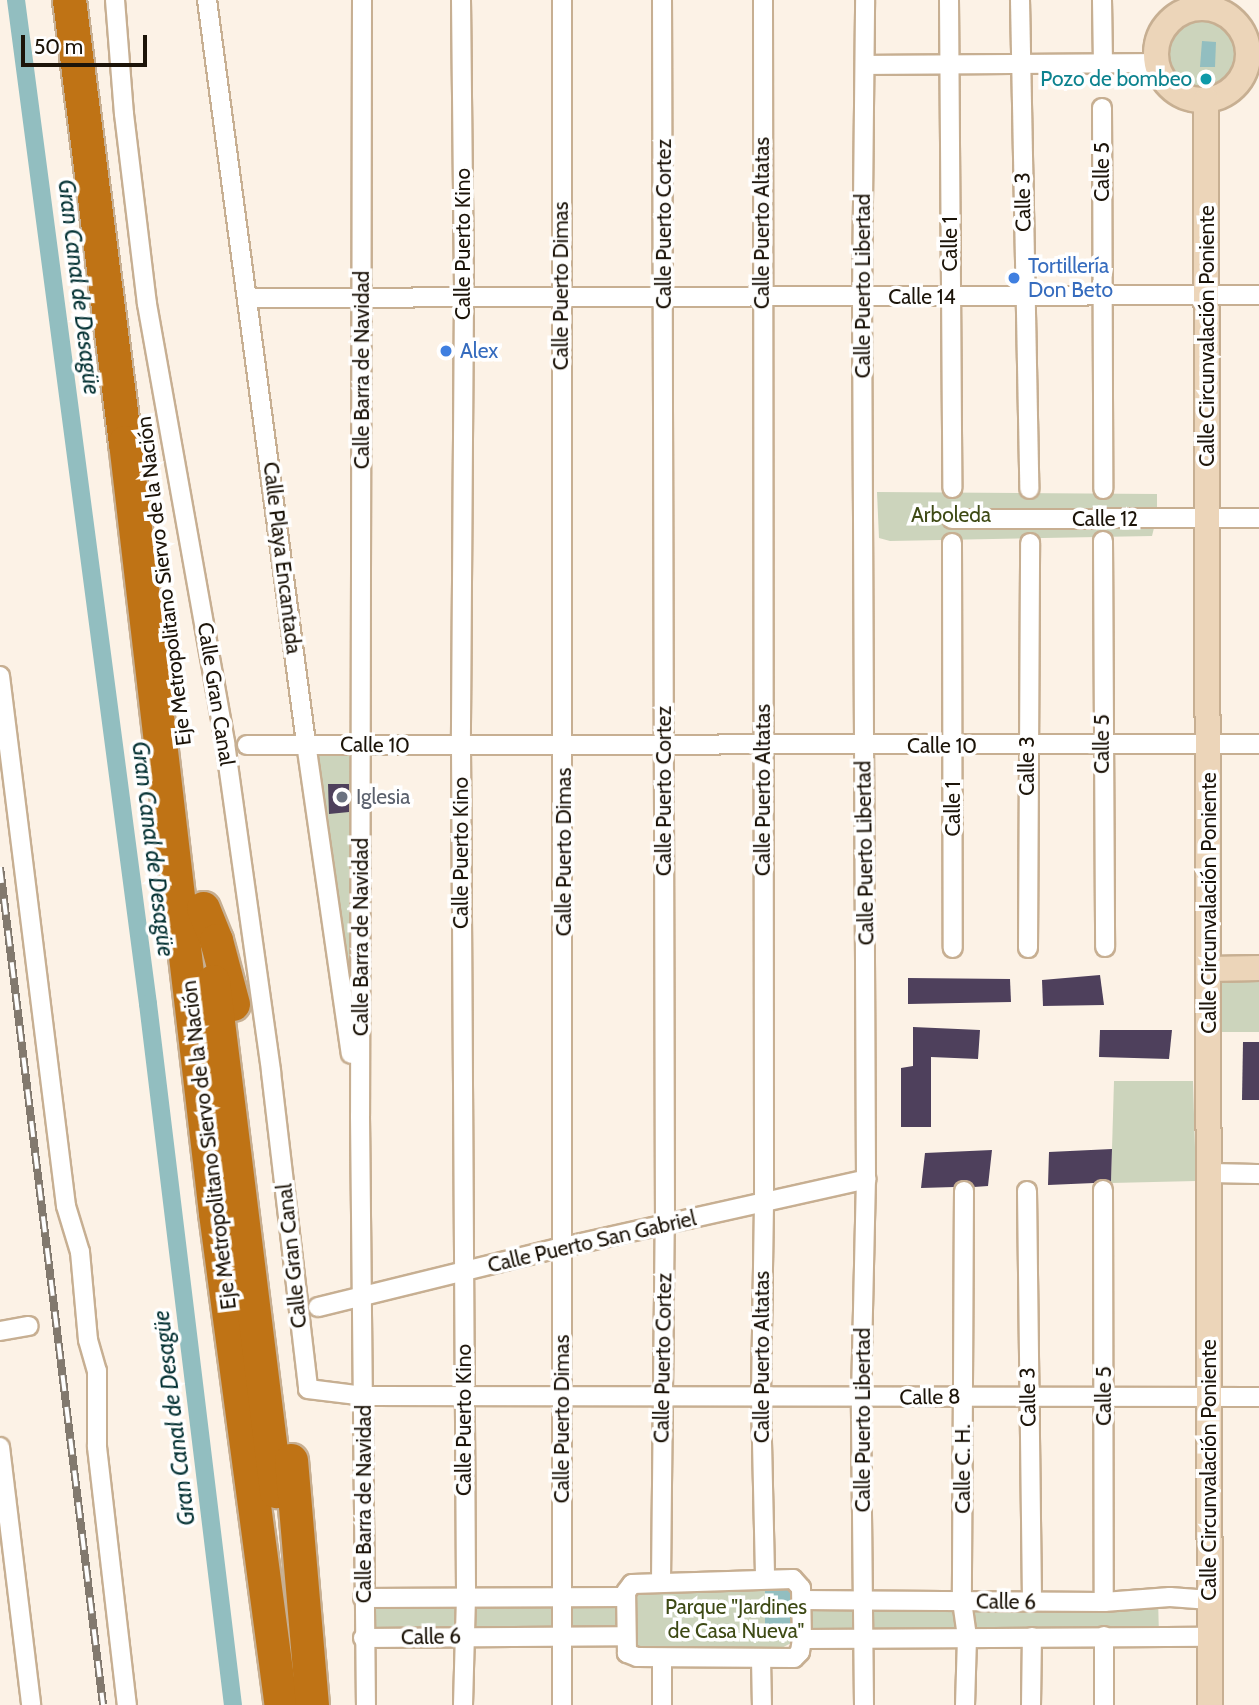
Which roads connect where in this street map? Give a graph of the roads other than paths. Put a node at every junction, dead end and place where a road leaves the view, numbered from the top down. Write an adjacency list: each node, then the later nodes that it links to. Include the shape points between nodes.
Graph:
1 (69, 0): 72 (highway, Eje Metropolitano Siervo de la Nación)
2 (91, 0): 58 (highway, Eje Metropolitano Siervo de la Nación)
3 (115, 0): 80 (street, Calle Gran Canal, via 148,304 225,743 271,1072)
4 (207, 0): 33 (street, Calle Playa Encantada)
5 (362, 0): 25 (street, Calle Barra de Navidad)
6 (461, 0): 26 (street, Calle Puerto Kino)
7 (562, 0): 27 (street, Calle Puerto Dimas)
8 (662, 0): 28 (street, Calle Puerto Cortez)
9 (763, 0): 29 (street, Calle Puerto Altatas)
10 (865, 0): 19 (street, Calle Puerto Libertad)
11 (949, 0): 20 (street, Calle 1)
12 (1020, 0): 18 (street, Calle 3)
13 (1102, 0): 16 (street)
14 (1206, 4): 15 (street, via 1240,27); 17 (street, via 1171,20 1161,32)
15 (1253, 62): 21 (street, via 1235,86)
16 (1103, 63): 17 (street); 18 (street)
17 (1156, 63): 21 (street, via 1174,91 1189,99)
18 (1019, 64): 20 (street); 30 (street, Calle 3)
19 (866, 65): 20 (street); 34 (street, Calle Puerto Libertad)
20 (948, 65): 32 (street, Calle 1)
21 (1206, 100): 23 (street, Calle Circunvalación Poniente)
22 (1102, 108): 31 (street, Calle 5)
23 (1206, 295): 24 (street, Calle 14); 31 (street, Calle 14); 40 (street, Calle Circunvalación Poniente)
24 (1259, 295)
25 (363, 296): 26 (street, Calle 14); 33 (street, Calle 14); 50 (street, Calle Barra de Navidad)
26 (464, 296): 27 (street, Calle 14); 57 (street, Calle Puerto Kino)
27 (561, 296): 28 (street, Calle 14); 54 (street, Calle Puerto Dimas)
28 (664, 296): 29 (street, Calle 14); 51 (street, Calle Puerto Cortez)
29 (761, 296): 34 (street, Calle 14); 52 (street, Calle Puerto Altatas)
30 (1025, 296): 31 (street, Calle 14); 32 (street, Calle 14); 36 (street, Calle 3)
31 (1102, 296): 37 (street, Calle 5)
32 (950, 297): 34 (street, Calle 14); 35 (street, Calle 1)
33 (248, 298): 45 (street, Calle Playa Encantada)
34 (862, 298): 55 (street, Calle Puerto Libertad)
35 (952, 488)
36 (1029, 489)
37 (1103, 489)
38 (1259, 518): 40 (street, Calle 12)
39 (952, 519): 40 (street, Calle 12)
40 (1208, 520): 47 (street, Calle Circunvalación Poniente)
41 (1103, 541): 53 (street, Calle 5)
42 (952, 543): 56 (street, Calle 1)
43 (1030, 543): 46 (street, Calle 3)
44 (0, 676): 118 (street, via 66,1206 80,1252 88,1340 97,1371 100,1474)
45 (306, 743): 49 (street, Calle 10); 50 (street, Calle 10); 64 (street, Calle Playa Encantada)
46 (1027, 744): 53 (street, Calle 10); 56 (street, Calle 10); 61 (street, Calle 3)
47 (1208, 744): 48 (street, Calle 10); 53 (street, Calle 10); 63 (street, Calle Circunvalación Poniente)
48 (1259, 744)
49 (247, 745)
50 (362, 745): 57 (street, Calle 10); 64 (street, Calle Barra de Navidad)
51 (664, 745): 52 (street, Calle 10); 54 (street, Calle 10); 73 (street, Calle Puerto Cortez)
52 (763, 745): 55 (street, Calle 10); 71 (street, Calle Puerto Altatas)
53 (1102, 745): 59 (street, Calle 5)
54 (564, 746): 57 (street, Calle 10); 74 (street, Calle Puerto Dimas)
55 (864, 746): 56 (street, Calle 10); 67 (street, Calle Puerto Libertad)
56 (953, 746): 60 (street, Calle 1)
57 (461, 747): 75 (street, Calle Puerto Kino)
58 (203, 908): 121 (highway, Eje Metropolitano Siervo de la Nación); 122 (highway, via 242,1036 287,1414)
59 (1105, 947)
60 (953, 948)
61 (1028, 948)
62 (1259, 968): 63 (street)
63 (1210, 969): 65 (street, Calle Circunvalación Poniente)
64 (360, 1116): 76 (street, Calle Barra de Navidad)
65 (1209, 1173): 66 (street); 85 (street, Calle Circunvalación Poniente)
66 (1259, 1174)
67 (866, 1179): 71 (street, Calle Puerto San Gabriel); 91 (street, Calle Puerto Libertad)
68 (1103, 1190): 81 (street, Calle 5)
69 (964, 1191): 84 (street, Calle C. H.)
70 (1027, 1191): 89 (street, Calle 3)
71 (764, 1204): 73 (street, Calle Puerto San Gabriel); 90 (street, Calle Puerto Altatas)
72 (215, 1213): 119 (highway, via 211,1265 222,1424); 120 (highway, Eje Metropolitano Siervo de la Nación)
73 (665, 1224): 74 (street, Calle Puerto San Gabriel); 88 (street, Calle Puerto Cortez)
74 (563, 1247): 75 (street, Calle Puerto San Gabriel); 87 (street, Calle Puerto Dimas)
75 (465, 1272): 76 (street, Calle Puerto San Gabriel); 83 (street, Calle Puerto Kino)
76 (364, 1297): 77 (street, Calle Puerto San Gabriel); 82 (street, Calle Barra de Navidad)
77 (318, 1307)
78 (29, 1326): 79 (street)
79 (0, 1331)
80 (308, 1390): 82 (street, Calle 8)
81 (1104, 1395): 85 (street, Calle 8); 89 (street, Calle 8); 104 (street, Calle 5)
82 (364, 1396): 83 (street, Calle 8); 98 (street, Calle Barra de Navidad)
83 (463, 1396): 87 (street, Calle 8); 96 (street, Calle Puerto Kino)
84 (964, 1396): 89 (street, Calle 8); 91 (street, Calle 8); 102 (street, Calle C. H.)
85 (1209, 1396): 86 (street, Calle 8); 100 (street, Calle Circunvalación Poniente)
86 (1259, 1396)
87 (563, 1397): 88 (street, Calle 8); 97 (street, Calle Puerto Dimas)
88 (662, 1397): 90 (street, Calle 8); 94 (street, Calle Puerto Cortez)
89 (1028, 1397): 103 (street, Calle 3)
90 (761, 1398): 91 (street, Calle 8); 93 (street, Calle Puerto Altatas)
91 (861, 1398): 101 (street, Calle Puerto Libertad)
92 (0, 1447): 117 (street)
93 (765, 1579): 94 (street, Calle 6); 99 (street, Calle 6, via 797,1580)
94 (661, 1581): 95 (street, Calle 6)
95 (627, 1591): 97 (street, Calle 6); 105 (street)
96 (466, 1597): 97 (street, Calle 6); 98 (street, Calle 6); 107 (street, Calle Puerto Kino)
97 (562, 1597): 108 (street, Calle Puerto Dimas)
98 (363, 1598): 111 (street, Calle Barra de Navidad)
99 (802, 1600): 101 (street, Calle 6); 114 (street)
100 (1210, 1600): 104 (street, Calle 6, via 1170,1597); 110 (street, Calle Circunvalación Poniente)
101 (862, 1601): 102 (street, Calle 6); 112 (street, Calle Puerto Libertad)
102 (962, 1601): 103 (street, Calle 6); 113 (street, Calle C. H.)
103 (1032, 1602): 104 (street, Calle 6)
104 (1104, 1602)
105 (625, 1636): 108 (street, Calle 6); 115 (street, via 629,1655)
106 (1104, 1636): 109 (street, Calle 6); 110 (street, Calle 6); 131 (street)
107 (464, 1637): 108 (street, Calle 6); 111 (street, Calle 6); 124 (street, Calle Puerto Kino)
108 (562, 1637): 125 (street, Calle Puerto Dimas)
109 (1032, 1637): 113 (street, Calle 6); 130 (street)
110 (1209, 1637): 132 (street, Calle Circunvalación Poniente)
111 (363, 1638): 123 (street, Calle Barra de Navidad)
112 (866, 1638): 113 (street, Calle 6); 114 (street, Calle 6); 128 (street, Calle Puerto Libertad)
113 (967, 1638): 129 (street, Calle C. H.)
114 (802, 1639): 116 (street, via 794,1658)
115 (662, 1658): 116 (street); 126 (street)
116 (761, 1659): 127 (street)
117 (32, 1705)
118 (127, 1705)
119 (258, 1705)
120 (281, 1705)
121 (302, 1705)
122 (312, 1705)
123 (366, 1705)
124 (463, 1705)
125 (562, 1705)
126 (662, 1705)
127 (762, 1705)
128 (864, 1705)
129 (965, 1705)
130 (1031, 1705)
131 (1104, 1705)
132 (1210, 1705)

